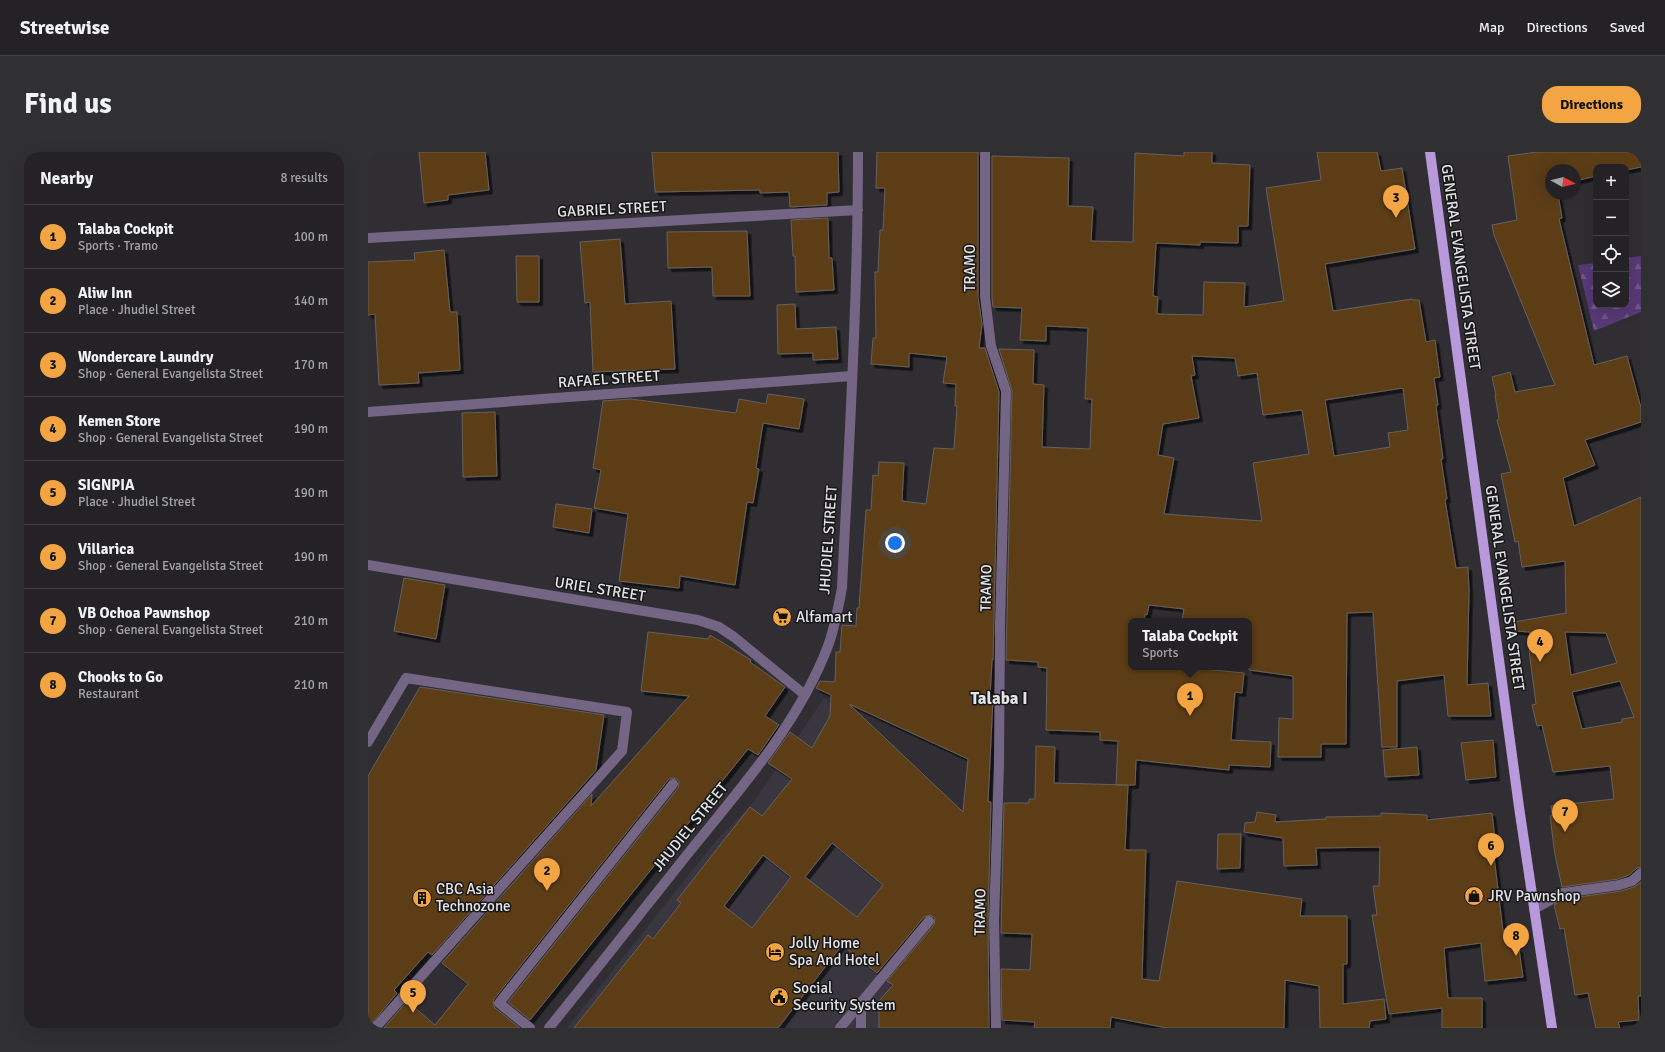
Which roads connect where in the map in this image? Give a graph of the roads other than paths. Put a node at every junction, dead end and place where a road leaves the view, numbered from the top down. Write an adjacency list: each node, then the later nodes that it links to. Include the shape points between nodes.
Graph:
1 (858, 152): 4 (street, JHUDIEL STREET)
2 (985, 152): 21 (street, TRAMO, via 985,297 991,346 1006,391 1000,624 1000,765 994,920)
3 (1430, 152): 13 (main road, GENERAL EVANGELISTA STREET)
4 (858, 210): 5 (street, GABRIEL STREET); 6 (street, JHUDIEL STREET)
5 (368, 238)
6 (852, 376): 7 (street, RAFAEL STREET); 9 (street, JHUDIEL STREET, via 842,588 828,646)
7 (368, 412)
8 (368, 565): 9 (street, URIEL STREET, via 698,620 719,627 734,637)
9 (805, 695): 18 (street, JHUDIEL STREET, via 778,738)
10 (368, 742): 16 (street, via 406,678 627,712 622,752)
11 (673, 784): 17 (street, via 499,1003)
12 (1641, 873): 13 (street, via 1632,881 1619,885 1563,893)
13 (1534, 909): 22 (main road, GENERAL EVANGELISTA STREET)
14 (930, 921): 15 (street)
15 (861, 1002): 19 (street); 20 (street)
16 (375, 1028)
17 (530, 1028)
18 (549, 1028)
19 (840, 1028)
20 (861, 1028)
21 (996, 1028)
22 (1552, 1028)

